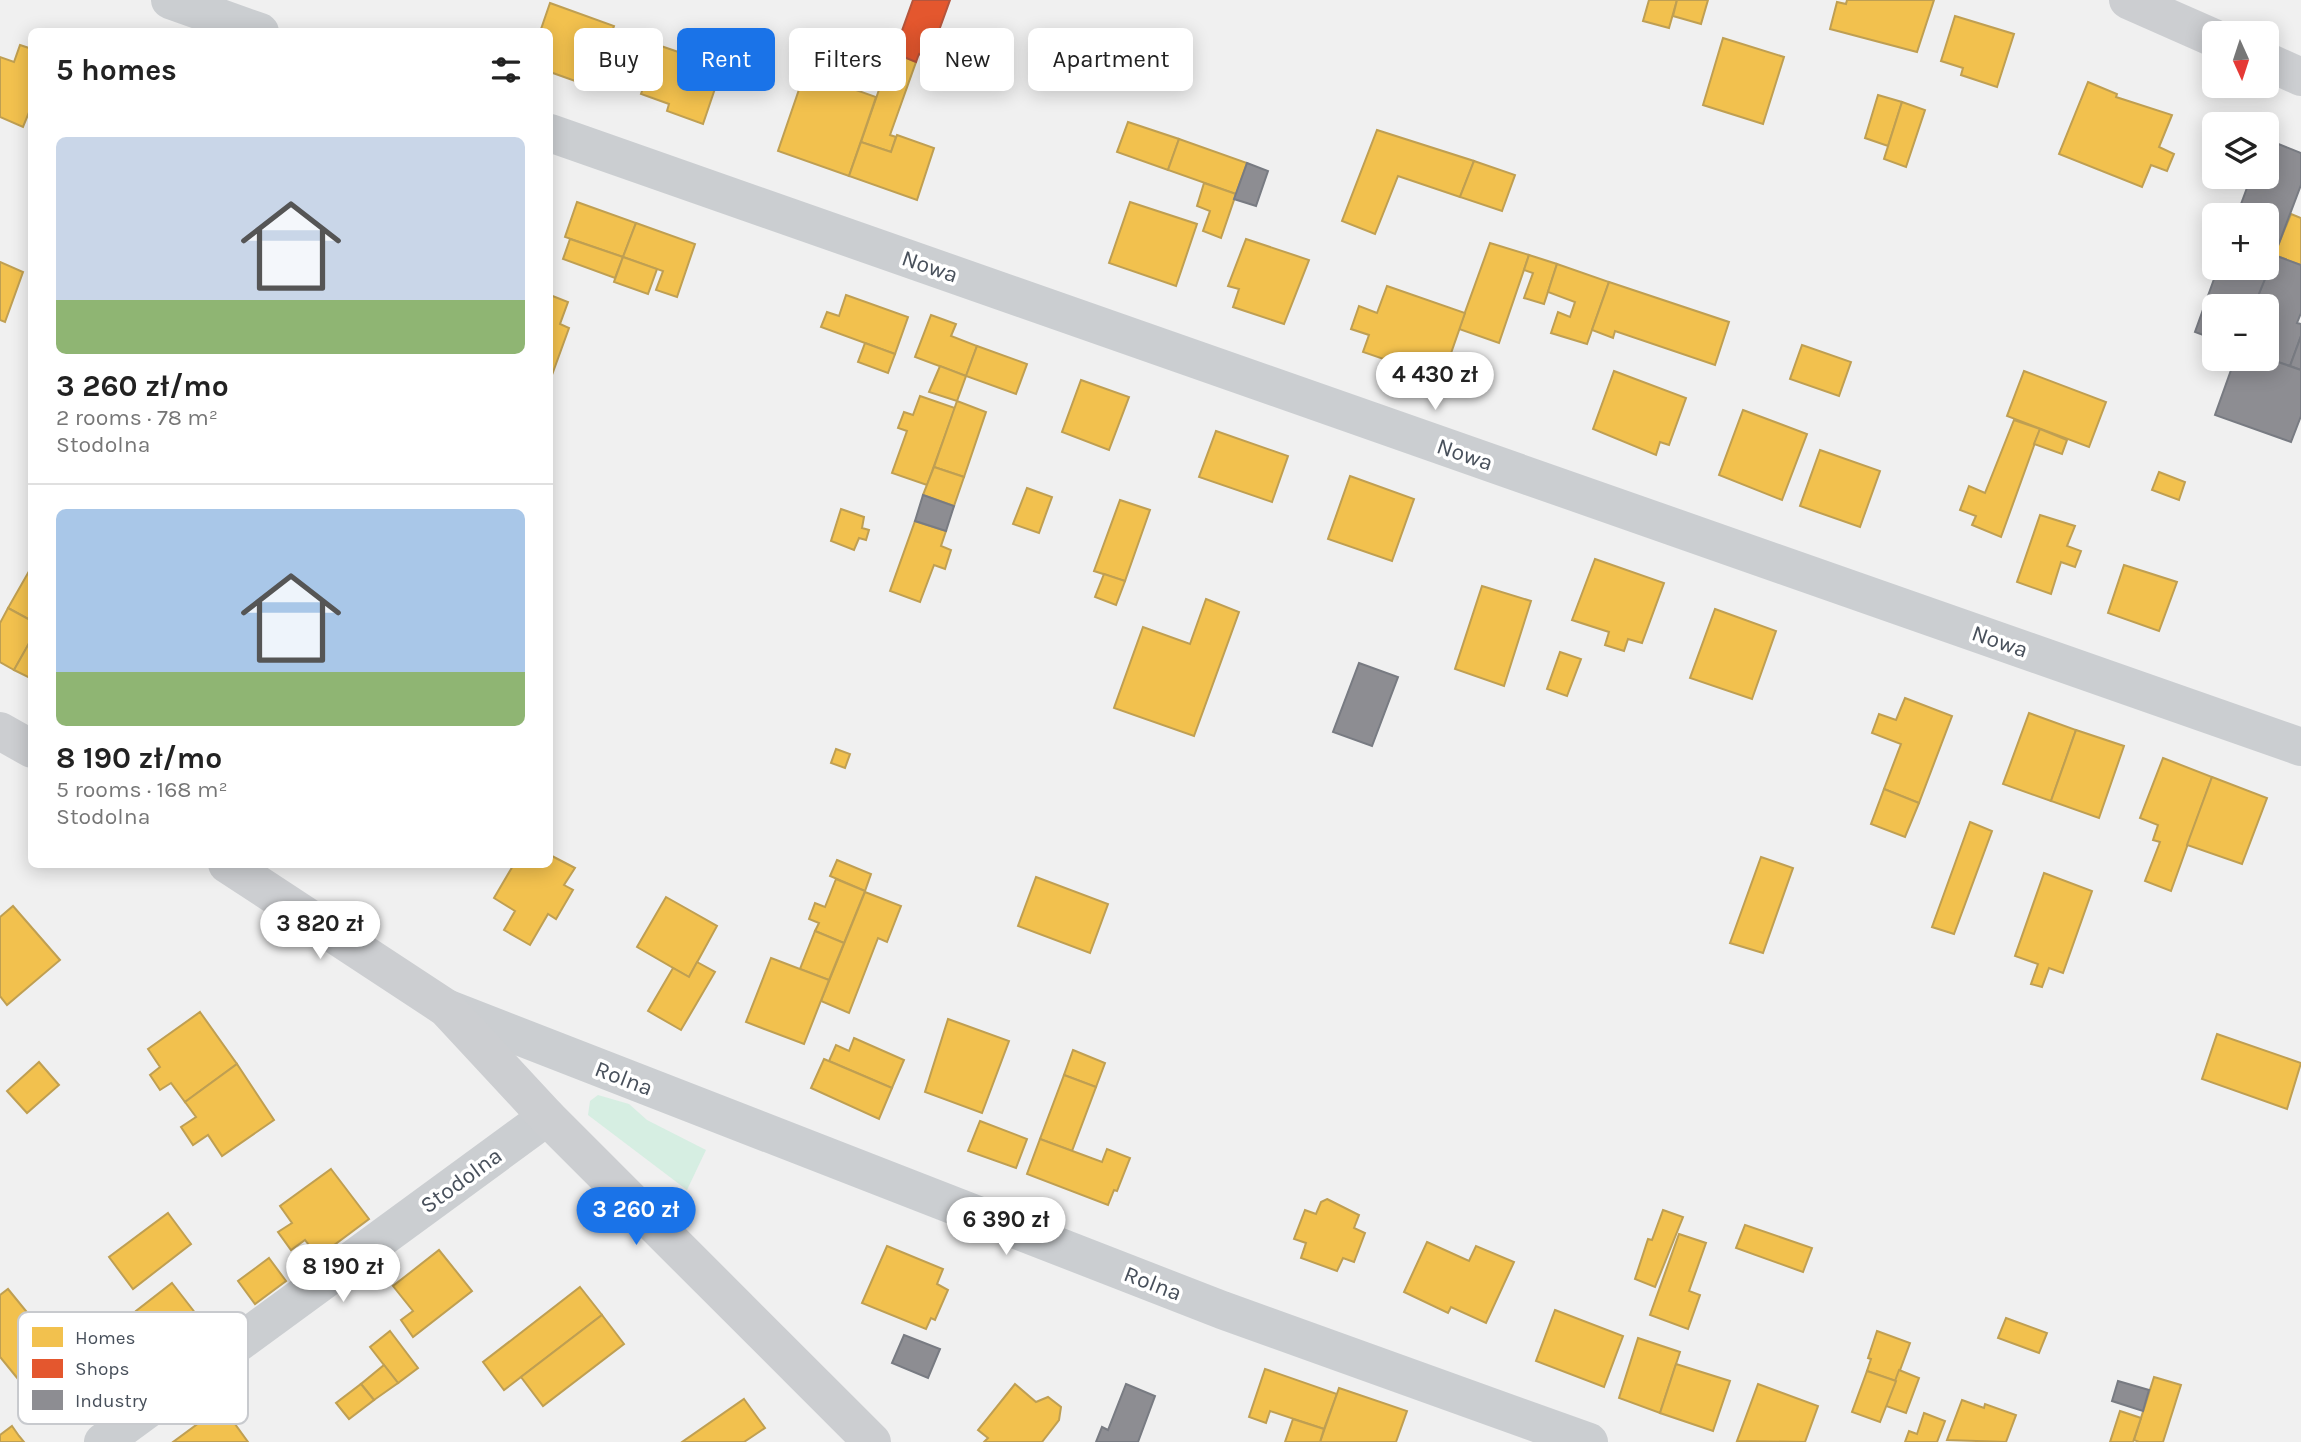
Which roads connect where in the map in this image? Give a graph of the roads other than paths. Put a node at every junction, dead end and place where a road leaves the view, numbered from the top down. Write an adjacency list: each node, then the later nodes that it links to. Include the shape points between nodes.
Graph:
1 (170, 0): 3 (street)
2 (2128, 0): 4 (street)
3 (249, 28)
4 (2202, 33)
5 (2279, 67): 6 (street)
6 (2301, 77)
7 (553, 134): 10 (street, Nowa)
8 (0, 731): 9 (street)
9 (28, 747)
10 (2301, 747)
11 (233, 868): 12 (street)
12 (446, 1009): 13 (street); 18 (street, Rolna, via 1209,1305)
13 (547, 1117): 14 (street, Stodolna); 17 (street)
14 (248, 1336)
15 (128, 1424): 16 (street, Stodolna)
16 (103, 1442)
17 (872, 1442)
18 (1589, 1442)

